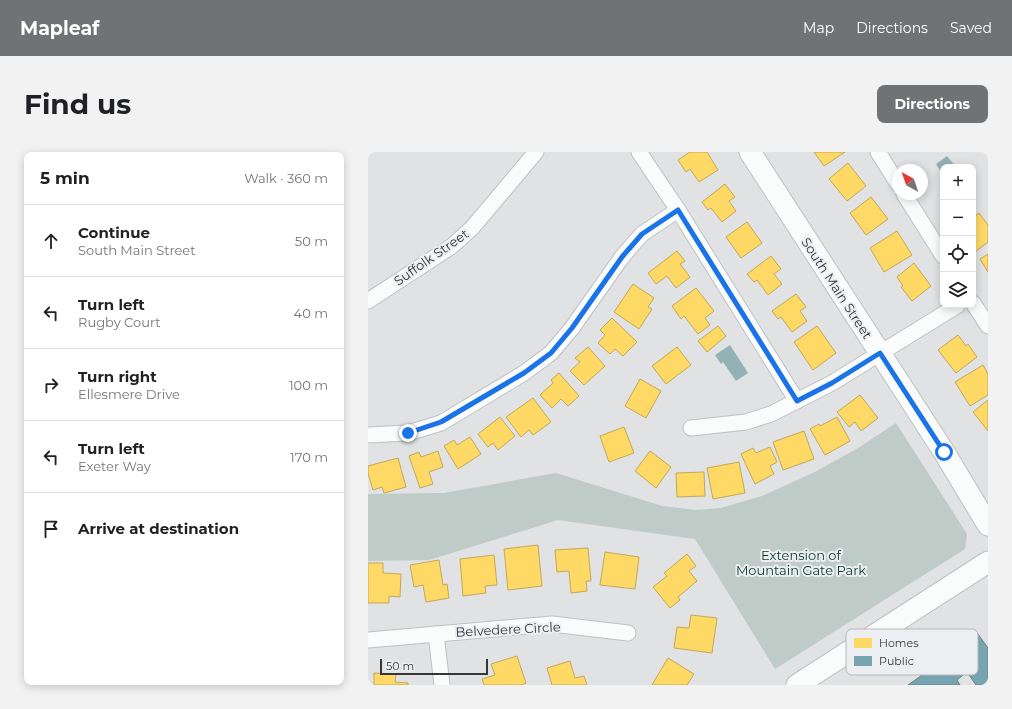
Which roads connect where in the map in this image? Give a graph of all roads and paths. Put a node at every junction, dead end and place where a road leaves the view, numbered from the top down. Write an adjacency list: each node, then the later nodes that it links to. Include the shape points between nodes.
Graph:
1 (536, 152): 9 (street, Suffolk Street, via 472,228 452,246)
2 (639, 152): 7 (street)
3 (750, 152): 13 (main road, South Main Street)
4 (878, 152): 5 (street)
5 (892, 174)
6 (908, 200): 8 (street)
7 (678, 210): 14 (street); 16 (street, via 642,234 551,353 524,373 441,422 408,433)
8 (940, 251)
9 (368, 301)
10 (953, 308): 13 (street)
11 (976, 308): 12 (street)
12 (988, 326)
13 (880, 353): 14 (street); 17 (main road, South Main Street)
14 (797, 401): 15 (street, via 771,414 746,422)
15 (691, 428)
16 (368, 435)
17 (988, 526)
18 (988, 562): 19 (main road)
19 (884, 629)
20 (628, 633): 21 (street, Belvedere Circle, via 552,624)
21 (436, 634): 22 (street, Belvedere Circle); 24 (street)
22 (368, 640)
23 (846, 653): 25 (main road)
24 (442, 685)
25 (797, 685)

